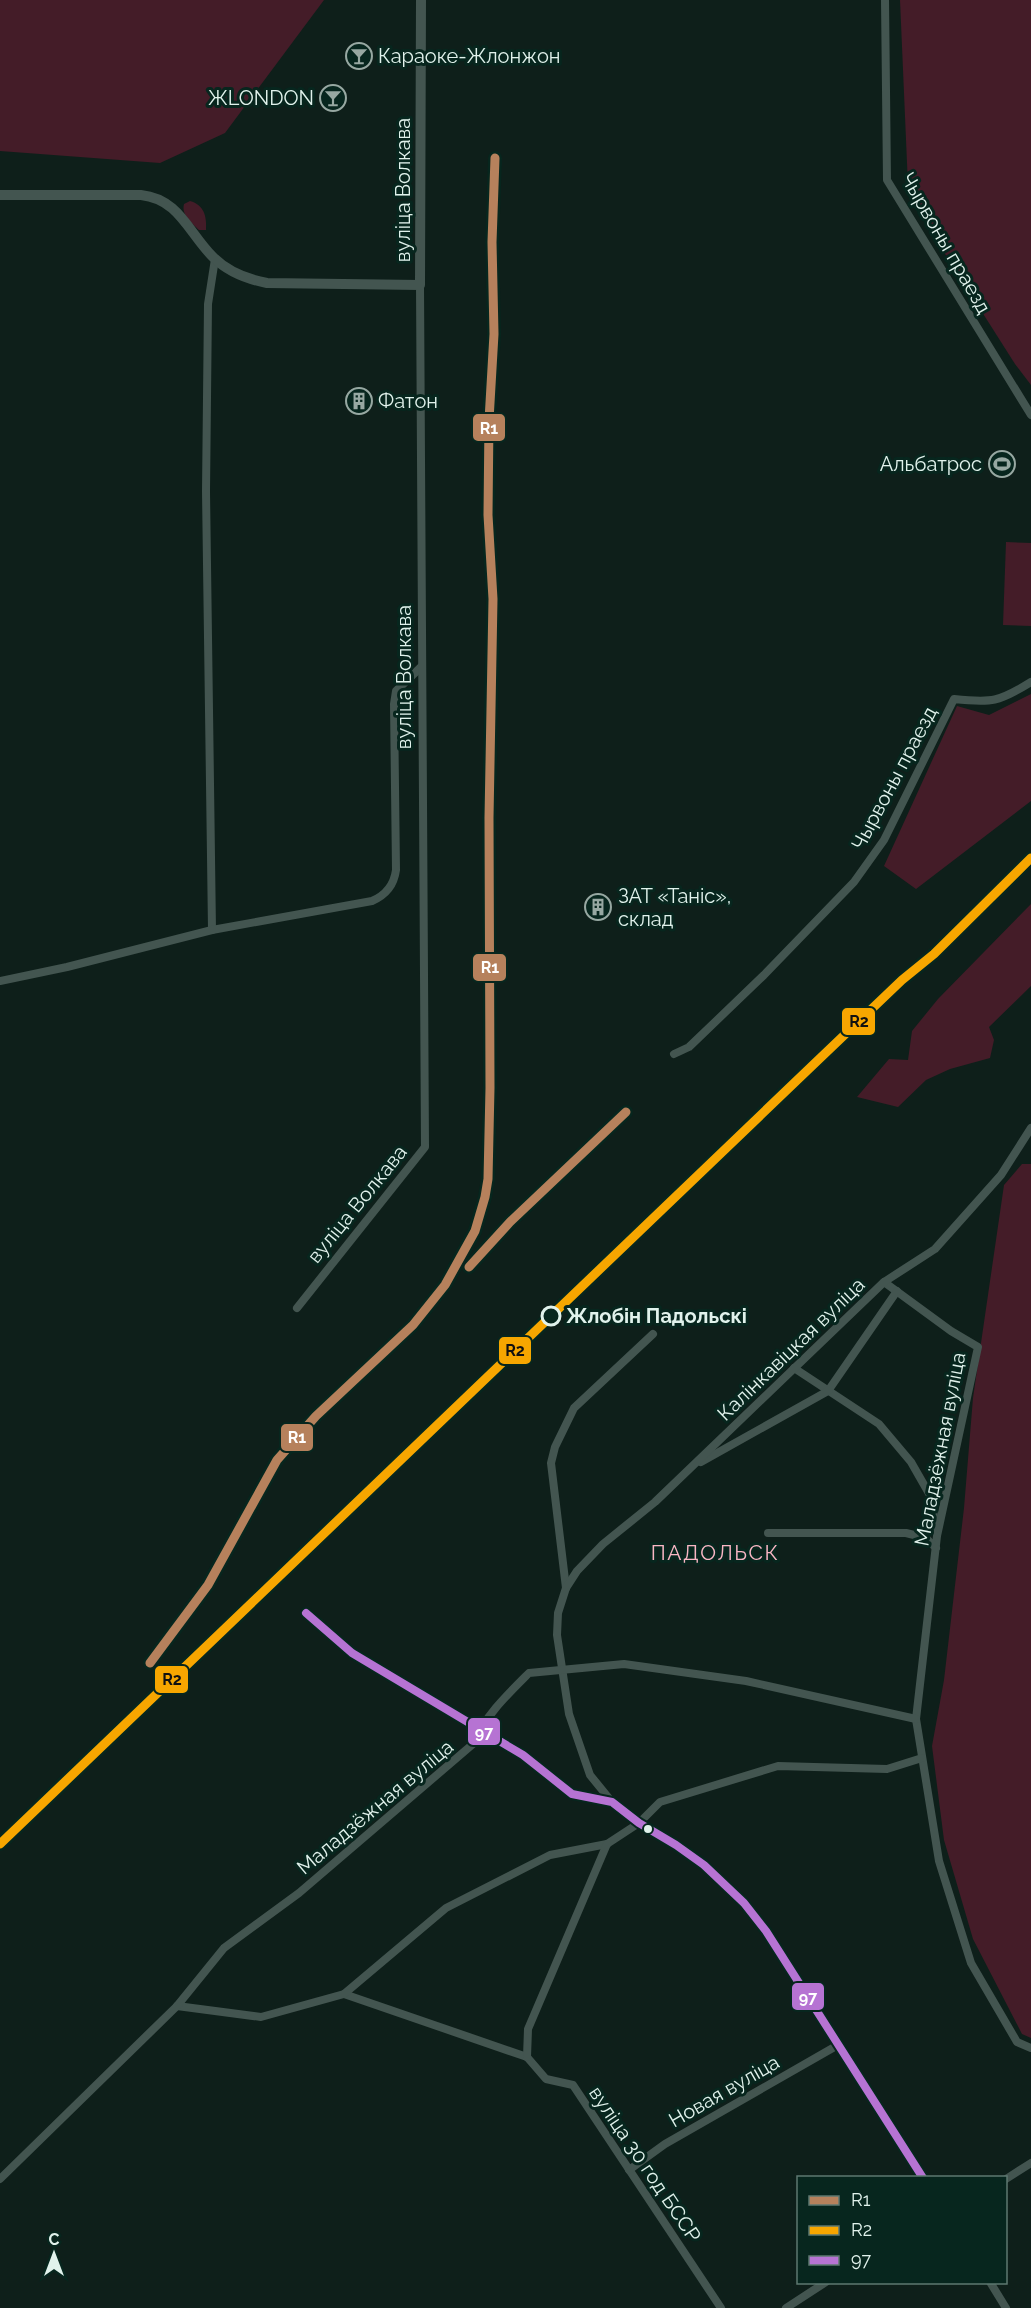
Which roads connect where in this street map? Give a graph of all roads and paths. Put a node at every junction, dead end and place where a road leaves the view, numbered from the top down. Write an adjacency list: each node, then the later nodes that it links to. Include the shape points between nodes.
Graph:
1 (421, 0): 5 (street, вуліца Волкава)
2 (885, 0): 6 (street, Чырвоны праезд, via 887,180)
3 (0, 195): 4 (street, via 160,198 174,209)
4 (215, 259): 5 (street, via 247,279 267,283); 9 (street, via 207,304 206,491)
5 (420, 285): 7 (street, вуліца Волкава)
6 (1031, 415)
7 (421, 667): 9 (street, via 396,691 394,704 396,870 389,889 372,901); 15 (street, вуліца Волкава, via 425,1147)
8 (1031, 682): 11 (street, Чырвоны праезд, via 999,700 954,699 884,840 854,882 764,975 688,1047)
9 (212, 930): 10 (street)
10 (0, 981)
11 (674, 1054)
12 (1031, 1128): 13 (street, Калінкавіцкая вуліца, via 1001,1175 935,1249)
13 (884, 1282): 14 (street); 17 (street, Калінкавіцкая вуліца)
14 (897, 1291): 18 (street); 21 (street, Маладзёжная вуліца, via 978,1347)
15 (297, 1308)
16 (653, 1334): 23 (street, Калінкавіцкая вуліца, via 574,1408 555,1447 551,1463)
17 (794, 1368): 18 (street); 19 (street, Калінкавіцкая вуліца)
18 (828, 1391): 19 (street); 21 (street, via 879,1424 911,1462 931,1497)
19 (689, 1469): 23 (street, Калінкавіцкая вуліца, via 603,1544)
20 (768, 1533): 22 (street, via 906,1533 926,1538)
21 (937, 1536): 22 (street, Маладзёжная вуліца)
22 (936, 1548): 26 (street, Маладзёжная вуліца)
23 (566, 1588): 25 (street, Калінкавіцкая вуліца, via 558,1612)
24 (306, 1612): 27 (street, via 352,1653)
25 (562, 1671): 26 (street, Маладзёжная вуліца, via 624,1664 746,1681); 27 (street, Маладзёжная вуліца, via 529,1673); 29 (street, Калінкавіцкая вуліца, via 569,1714 590,1774)
26 (916, 1719): 28 (street, Маладзёжная вуліца)
27 (480, 1728): 29 (street, via 572,1794); 33 (street, Маладзёжная вуліца, via 473,1744 299,1893 224,1948)
28 (922, 1758): 30 (street, via 887,1769 778,1766 660,1802); 35 (street, Маладзёжная вуліца, via 939,1861 971,1963 1017,2042)
29 (612, 1802): 30 (street)
30 (639, 1823): 31 (street); 34 (street, via 704,1864 744,1903 766,1930)
31 (607, 1844): 32 (street, via 550,1855 446,1908); 36 (street, via 528,2030)
32 (344, 1994): 33 (street, via 261,2018); 36 (street, вуліца 30 год БССР)
33 (177, 2006): 41 (street, Маладзёжная вуліца)
34 (838, 2045): 38 (street, Новая вуліца, via 665,2144); 39 (street)
35 (1031, 2048)
36 (527, 2057): 38 (street, вуліца 30 год БССР, via 546,2079 573,2085)
37 (1031, 2163): 40 (street)
38 (629, 2170): 44 (street, вуліца 30 год БССР)
39 (922, 2176)
40 (1007, 2178)
41 (0, 2179)
42 (824, 2284): 45 (street)
43 (991, 2284): 46 (street)
44 (722, 2308)
45 (786, 2308)
46 (1006, 2308)

